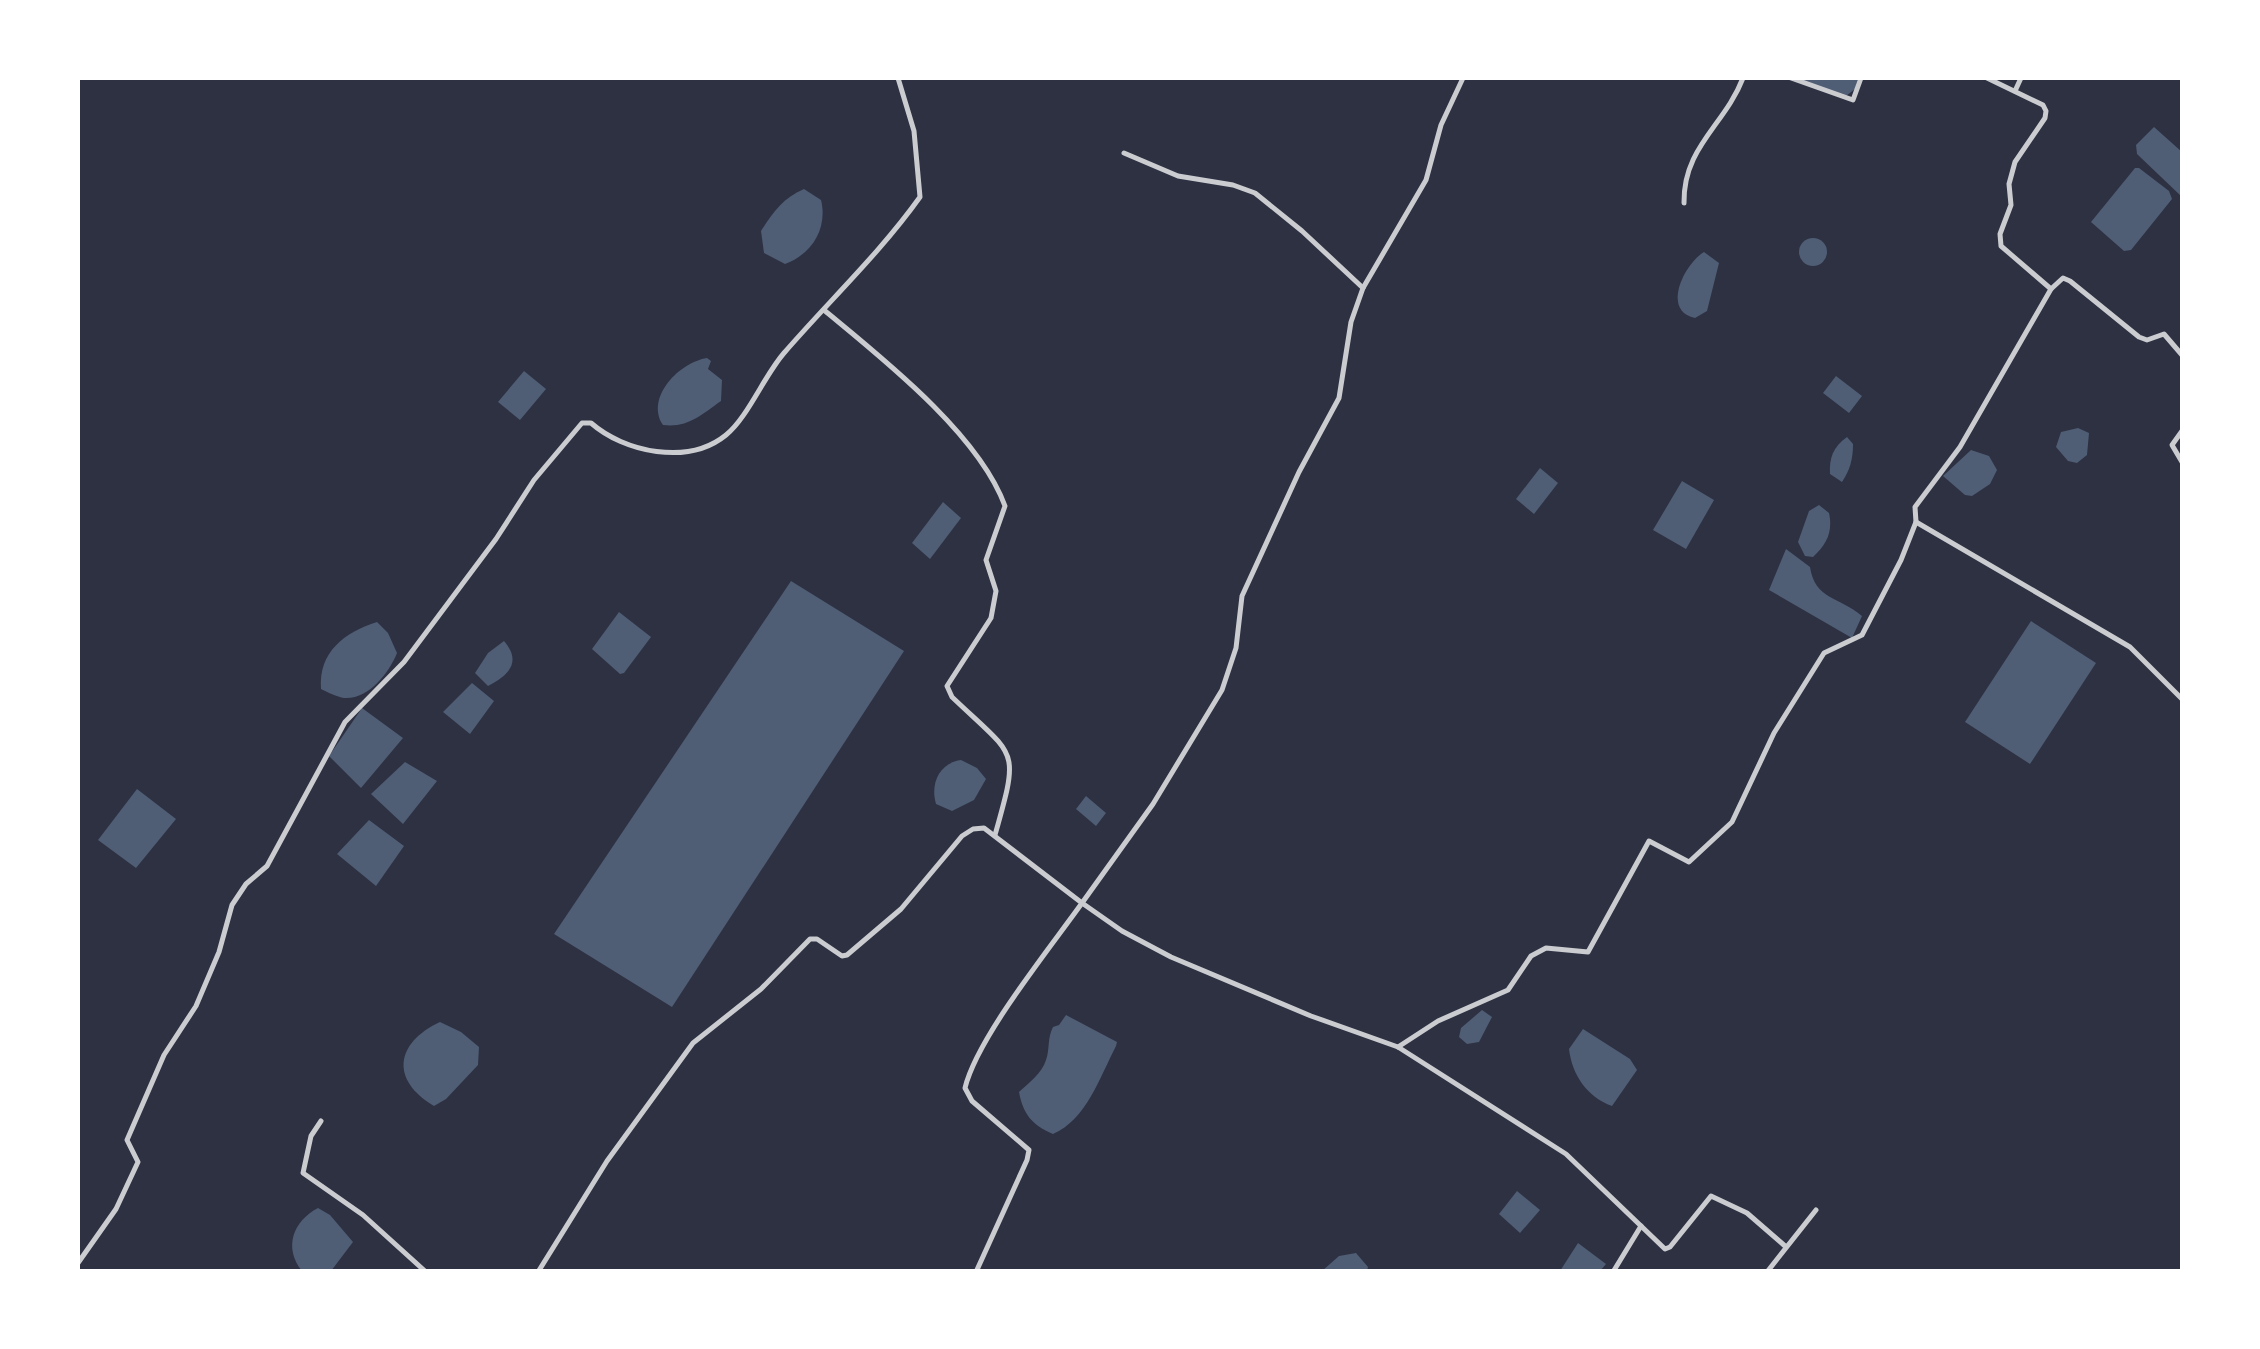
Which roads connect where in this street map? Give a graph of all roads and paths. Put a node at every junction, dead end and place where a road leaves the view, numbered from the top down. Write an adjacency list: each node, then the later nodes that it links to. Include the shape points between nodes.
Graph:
1 (898, 78): 13 (street, via 915,139 920,197)
2 (1462, 78): 11 (street, via 1426,180)
3 (1743, 78): 10 (street, via 1688,164)
4 (1791, 78): 5 (street, via 1852,100)
5 (1861, 78)
6 (1986, 78): 8 (street)
7 (2022, 78): 8 (street)
8 (2015, 90): 12 (street, via 2046,110 2014,162 2001,246)
9 (1124, 153): 11 (street, via 1178,176 1255,194)
10 (1684, 203)
11 (1363, 288): 20 (street, via 1339,398 1242,596 1222,690)
12 (2050, 288): 14 (street, via 2063,278 2070,281 2138,338 2164,334); 17 (street, via 1960,447 1915,507)
13 (824, 310): 19 (street, via 947,420 1005,506 986,560 996,590 992,618 947,686 1008,750 1012,776); 26 (street, via 781,356 727,434 685,452 648,452 586,421 534,480 431,628 345,722 267,866 232,905 196,1006 164,1054 127,1140 138,1162 116,1209)
14 (2182, 355)
15 (2182, 432): 16 (street, via 2172,445)
16 (2182, 462)
17 (1916, 522): 18 (street, via 2130,647); 21 (street, via 1862,635 1824,653 1774,733 1732,822 1689,862 1649,841 1588,952 1546,948 1531,956 1508,990)
18 (2182, 699)
19 (995, 835): 20 (street); 28 (street, via 984,828 962,836 901,909 847,955 810,939 693,1043 606,1161)
20 (1082, 903): 21 (street, via 1171,957); 29 (street, via 968,1076 972,1100 1028,1150)
21 (1398, 1047): 24 (street, via 1566,1154)
22 (320, 1121): 27 (street, via 303,1173)
23 (1816, 1210): 25 (street)
24 (1641, 1226): 25 (street, via 1660,1246 1670,1247 1715,1196); 30 (street)
25 (1785, 1246): 31 (street)
26 (78, 1263)
27 (426, 1272)
28 (538, 1272)
29 (976, 1272)
30 (1612, 1272)
31 (1767, 1272)

